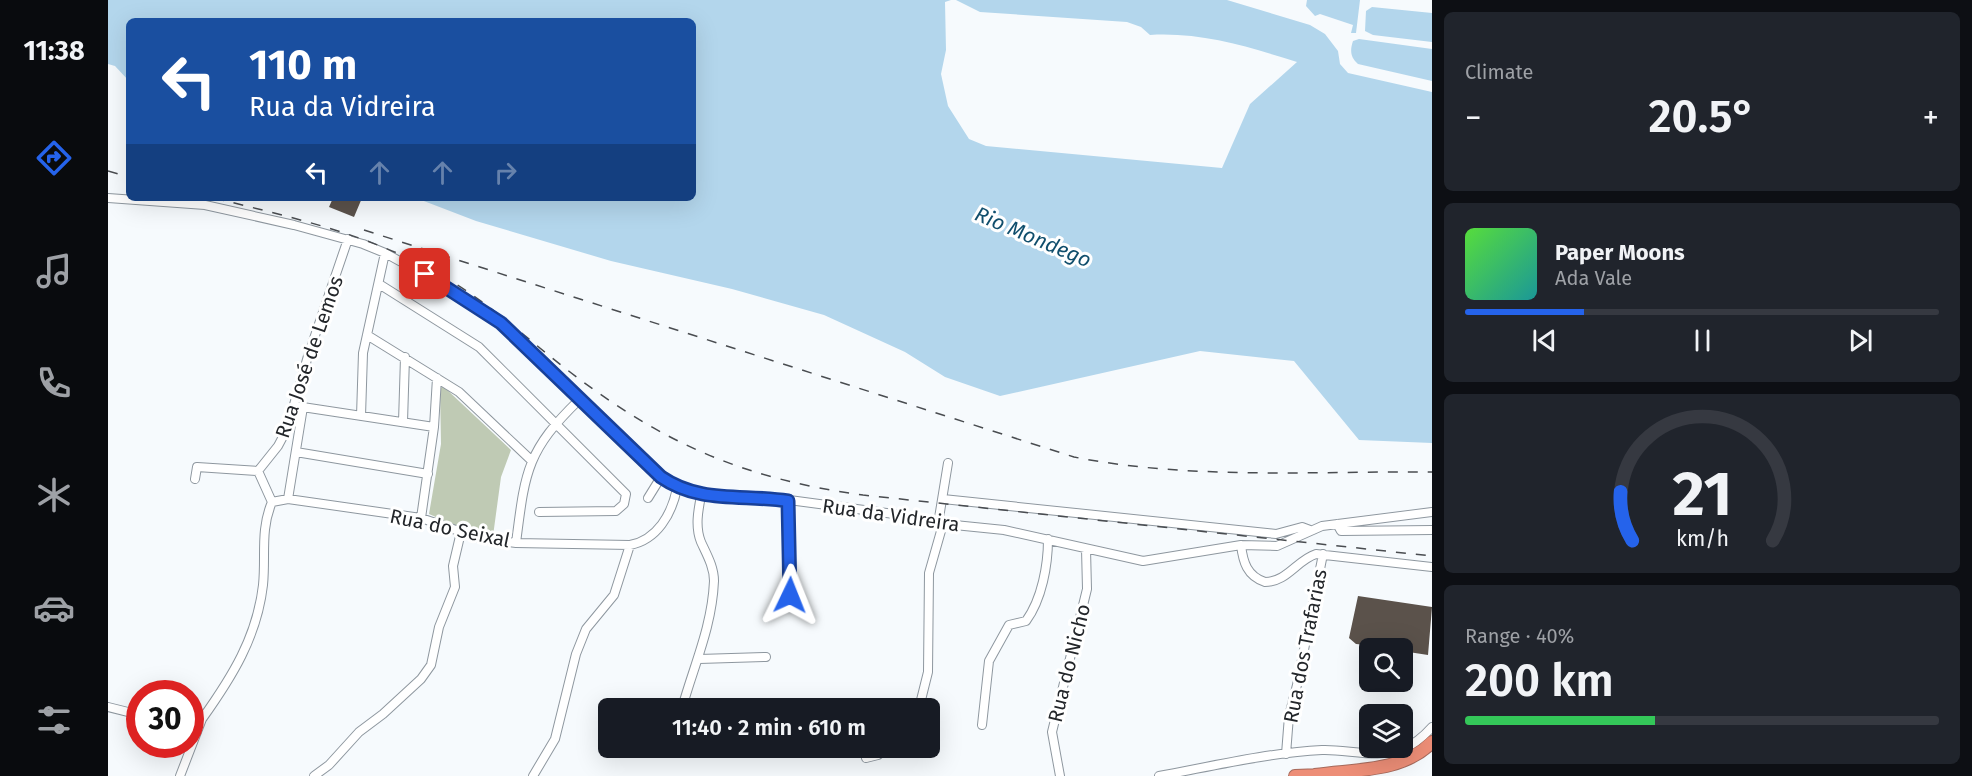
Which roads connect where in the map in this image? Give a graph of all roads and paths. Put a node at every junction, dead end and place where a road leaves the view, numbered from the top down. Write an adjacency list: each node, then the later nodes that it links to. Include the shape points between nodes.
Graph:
1 (109, 200): 2 (street, Rua da Vidreira)
2 (126, 201)
3 (128, 201): 4 (street, Rua da Vidreira, via 205,205)
4 (348, 239): 5 (street, Rua da Vidreira); 11 (street, Rua José de Lemos, via 309,356)
5 (386, 254): 6 (street); 10 (street, Rua da Vidreira, via 457,293 501,323)
6 (378, 284): 7 (street); 14 (street, via 479,347)
7 (367, 334): 8 (street); 12 (street)
8 (405, 357): 9 (street); 13 (street)
9 (437, 378): 15 (street); 17 (street, via 459,392)
10 (579, 400): 14 (street); 21 (street, Rua da Vidreira)
11 (299, 406): 12 (street); 16 (street); 19 (street, Rua José de Lemos, via 278,446)
12 (361, 416): 13 (street)
13 (403, 422): 15 (street)
14 (555, 423): 17 (street); 30 (street, via 623,488 626,500 613,512)
15 (434, 427): 20 (street)
16 (296, 452): 20 (street); 27 (street)
17 (531, 460): 39 (street)
18 (948, 463): 26 (street)
19 (258, 471): 22 (street, via 196,467); 29 (street)
20 (428, 474): 32 (street)
21 (661, 477): 23 (street, Rua da Vidreira); 25 (street)
22 (195, 479)
23 (677, 488): 24 (street, Rua da Vidreira); 40 (street, via 658,531 643,543)
24 (701, 496): 28 (street, Rua da Vidreira, via 759,496); 47 (street, via 697,514 699,533 714,579 710,620)
25 (648, 498)
26 (943, 499): 33 (street); 35 (street, via 1276,534 1302,527)
27 (288, 500): 29 (street, Rua do Seixal); 32 (street, Rua do Seixal)
28 (788, 501): 33 (street, Rua da Vidreira); 45 (street)
29 (272, 502): 52 (street, via 263,532 263,584 257,618 245,652)
30 (539, 512)
31 (1432, 512): 34 (street, Rua da Vidreira)
32 (421, 518): 37 (street, Rua do Seixal)
33 (940, 524): 38 (street, Rua da Vidreira); 49 (street, via 929,573 928,672)
34 (1337, 524): 35 (street, Rua da Vidreira); 36 (street, via 1341,531)
35 (1310, 530): 41 (street, Rua da Vidreira, via 1282,545)
36 (1432, 530)
37 (461, 532): 39 (street, Rua do Seixal); 60 (street, via 453,566 455,587 422,679 358,732)
38 (1048, 539): 42 (street, Rua da Vidreira); 53 (street, via 1048,561 1033,612 1026,621 1009,625 989,661)
39 (516, 543): 40 (street, Rua do Seixal)
40 (630, 545): 61 (street, via 614,594 586,629 555,739)
41 (1241, 545): 42 (street, Rua da Vidreira, via 1143,561); 43 (street, via 1249,572 1265,582 1282,578 1309,556)
42 (1086, 549): 62 (street, Rua do Nicho, via 1087,589 1052,732)
43 (1323, 554): 44 (street); 56 (street, Rua dos Trafarias, via 1292,696)
44 (1432, 567)
45 (790, 595)
46 (766, 657): 47 (street)
47 (699, 659): 48 (street)
48 (685, 698)
49 (922, 698)
50 (108, 709): 51 (street)
51 (126, 712)
52 (204, 715)
53 (982, 725)
54 (1432, 727): 56 (street, via 1424,737 1402,750)
55 (1432, 742): 58 (highway, via 1404,761)
56 (1286, 754): 63 (street)
57 (186, 758): 59 (street)
58 (1314, 775): 64 (highway); 65 (highway)
59 (180, 776)
60 (314, 776)
61 (533, 776)
62 (1060, 776)
63 (1159, 776)
64 (1295, 776)
65 (1380, 776)

